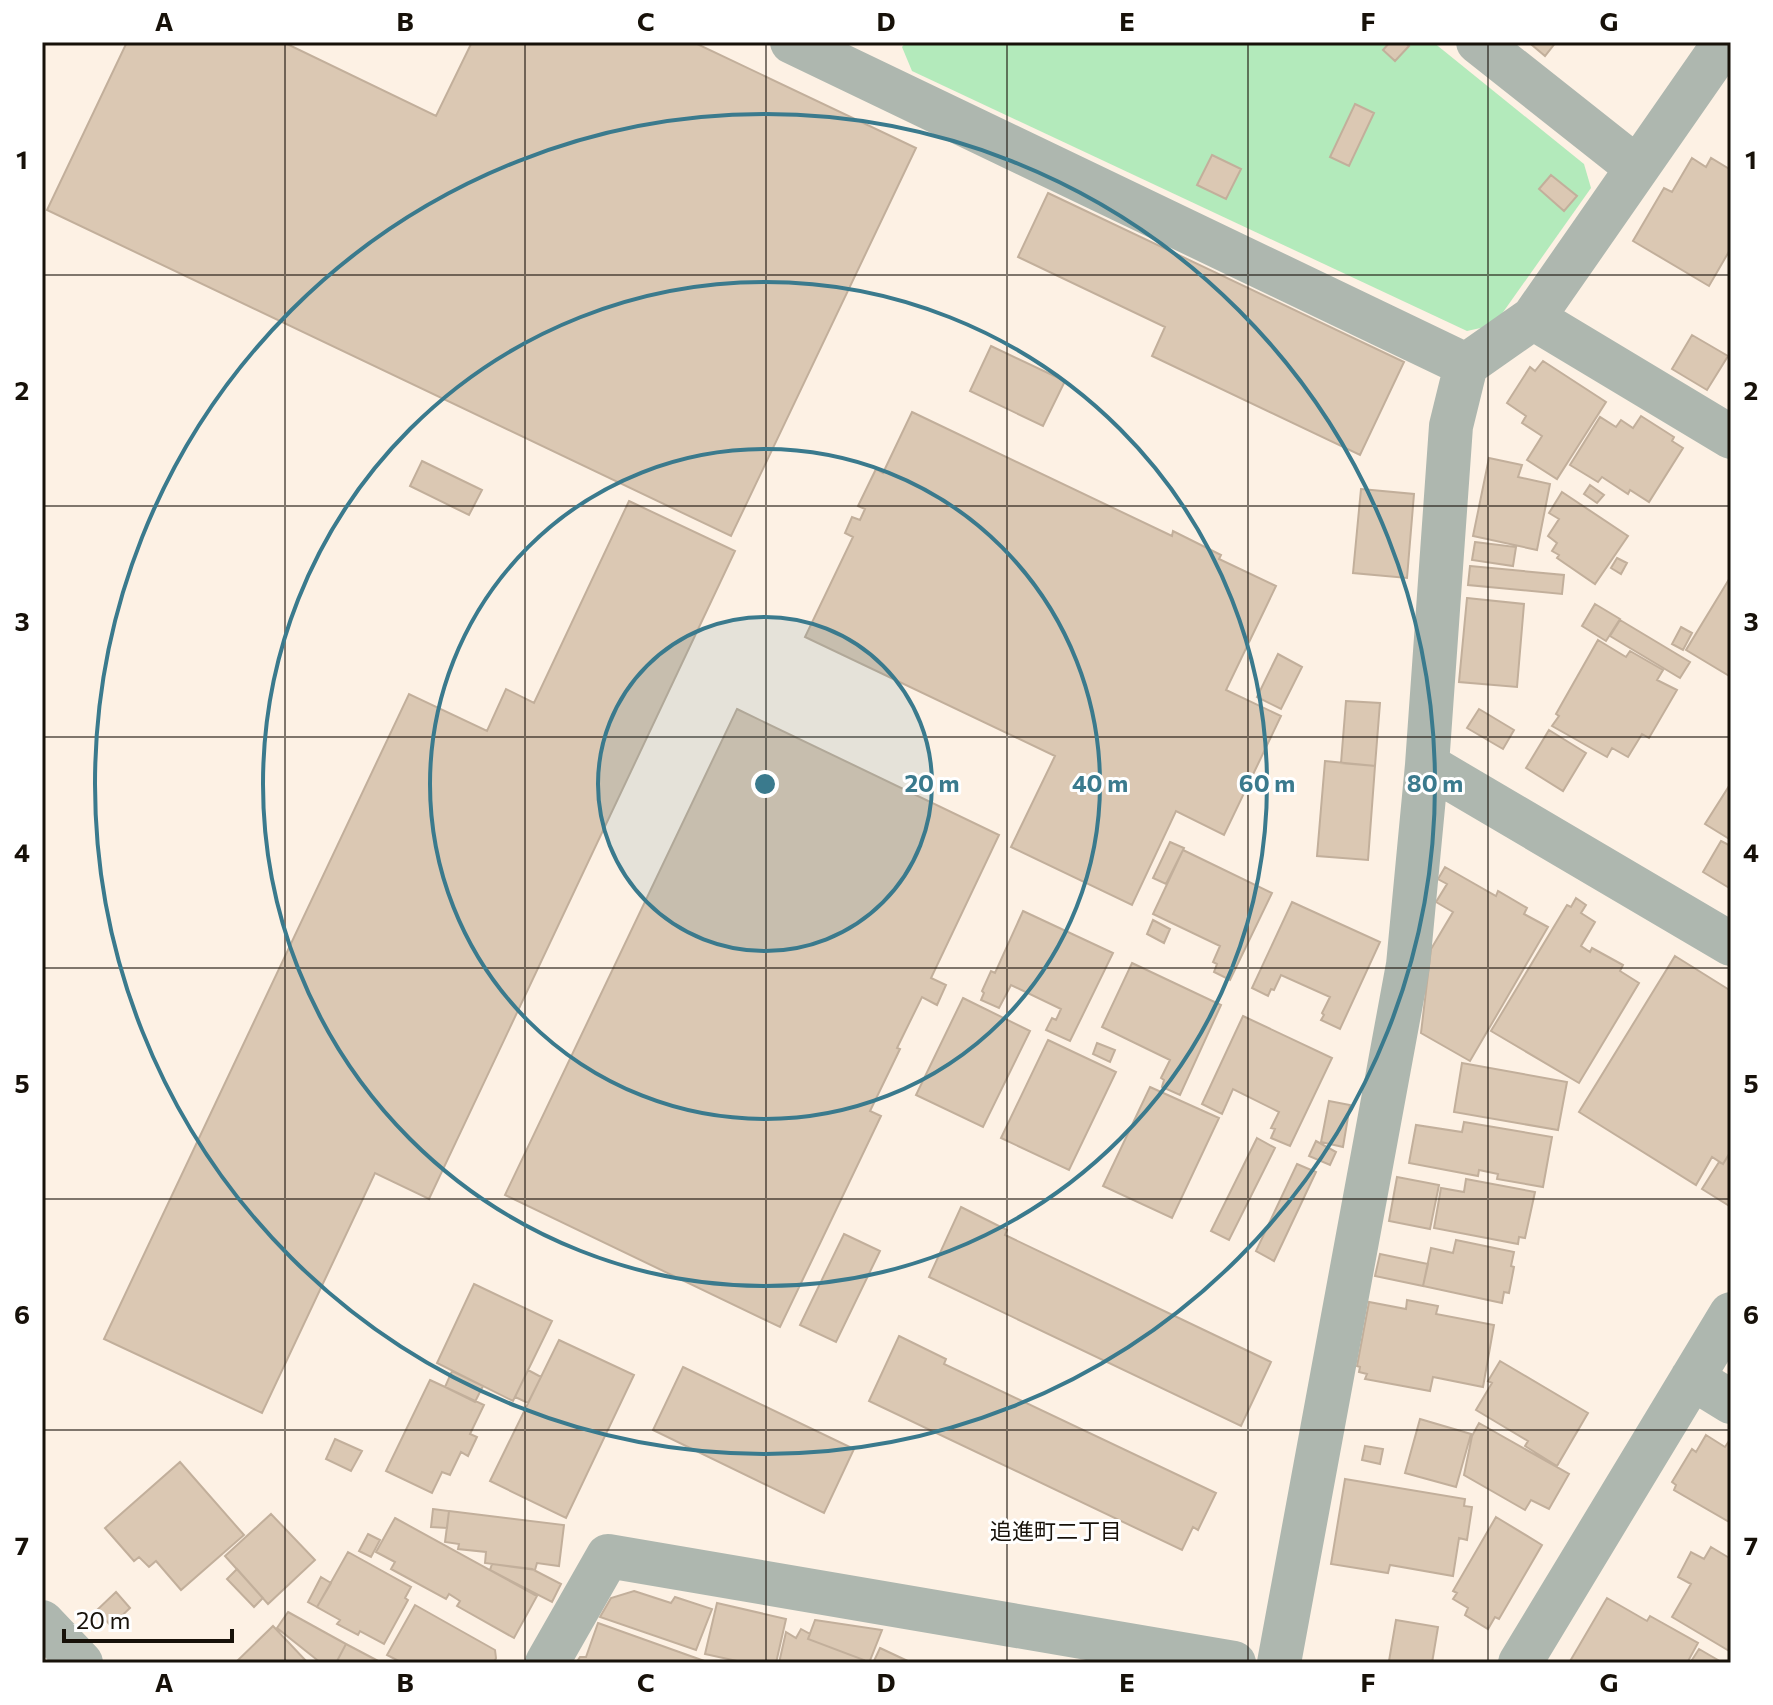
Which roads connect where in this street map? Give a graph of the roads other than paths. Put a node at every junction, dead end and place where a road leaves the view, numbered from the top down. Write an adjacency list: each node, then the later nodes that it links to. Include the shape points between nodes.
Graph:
1 (792, 42): 4 (street)
2 (1478, 42): 5 (street)
3 (1725, 42): 5 (street)
4 (860, 56): 7 (street)
5 (1636, 167): 6 (street)
6 (1533, 318): 7 (street); 8 (street)
7 (1466, 365): 9 (street, via 1451,426)
8 (1731, 437)
9 (1427, 765): 10 (street); 18 (street, via 1408,965)
10 (1731, 944)
11 (1731, 1314): 12 (street)
12 (1692, 1378): 13 (street); 19 (street)
13 (1731, 1402)
14 (42, 1622): 15 (street)
15 (81, 1663)
16 (547, 1663): 17 (street, via 608,1556)
17 (1234, 1663)
18 (1279, 1663)
19 (1520, 1663)

